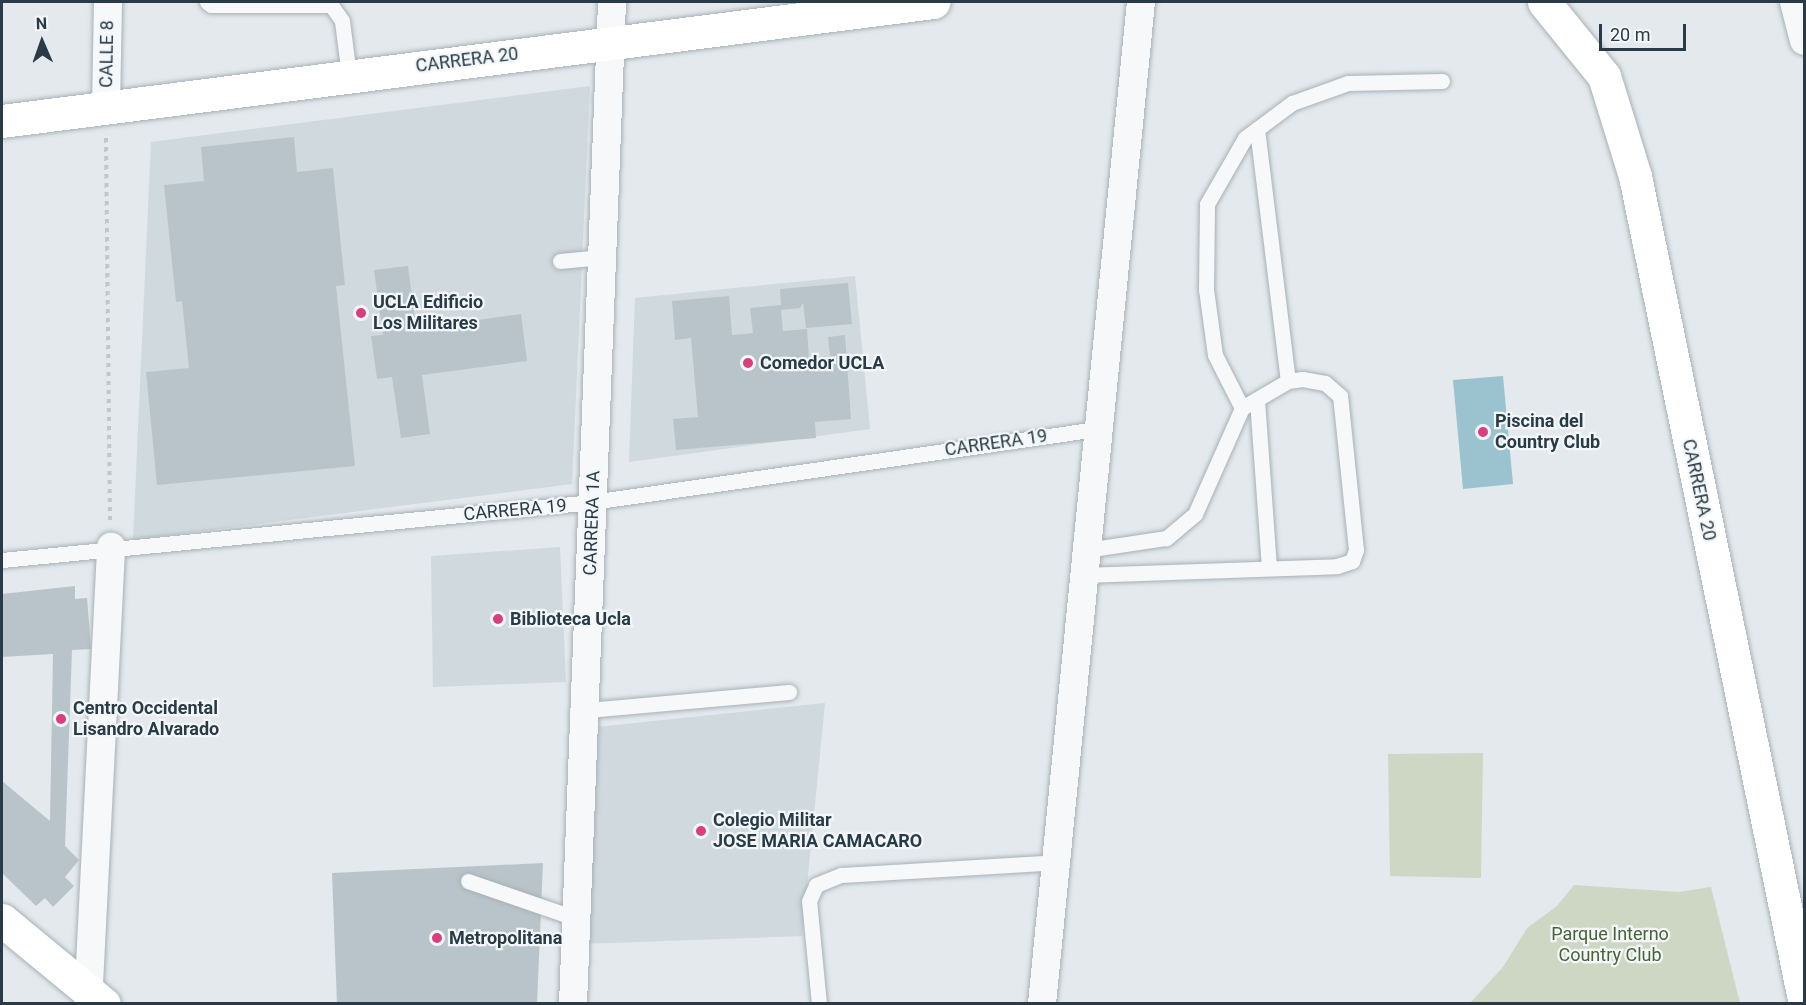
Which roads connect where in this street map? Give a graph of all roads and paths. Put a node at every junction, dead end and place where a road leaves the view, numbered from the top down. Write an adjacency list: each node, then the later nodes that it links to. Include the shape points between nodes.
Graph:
1 (108, 2): 12 (street, CALLE 8)
2 (207, 2): 10 (lane, via 331,5 342,21)
3 (612, 2): 9 (street, CARRERA 1A)
4 (933, 2): 9 (street, CARRERA 20)
5 (1141, 2): 20 (street)
6 (1544, 2): 32 (street, CARRERA 20, via 1604,76 1635,176)
7 (1794, 2): 8 (street)
8 (1804, 41)
9 (611, 42): 10 (street, CARRERA 20); 15 (street, CARRERA 1A)
10 (349, 76): 12 (street, CARRERA 20)
11 (1442, 81): 14 (lane, via 1348,83 1292,103)
12 (106, 107): 13 (street, CARRERA 20); 22 (path)
13 (2, 121)
14 (1257, 129): 17 (lane); 19 (lane, via 1245,138 1207,204 1206,289 1215,356)
15 (602, 257): 16 (lane); 21 (street, CARRERA 1A)
16 (560, 261)
17 (1288, 381): 18 (lane); 25 (lane, via 1325,383 1340,396 1356,550 1352,561 1337,566)
18 (1257, 400): 19 (lane); 25 (lane)
19 (1242, 408): 24 (lane, via 1196,514 1166,538)
20 (1097, 429): 21 (lane, CARRERA 19); 24 (street)
21 (592, 502): 22 (lane, CARRERA 19); 27 (street, CARRERA 1A)
22 (111, 547): 23 (lane, CARRERA 19); 33 (street)
23 (2, 560)
24 (1085, 563): 25 (lane); 28 (street)
25 (1269, 568)
26 (789, 692): 27 (lane)
27 (587, 710): 30 (street, CARRERA 1A)
28 (1057, 862): 35 (lane, via 841,875 816,885 809,901); 36 (street)
29 (468, 881): 30 (lane)
30 (575, 918): 34 (street, CARRERA 1A)
31 (2, 920): 33 (street)
32 (1804, 999)
33 (93, 1000)
34 (573, 1004)
35 (819, 1004)
36 (1042, 1004)

